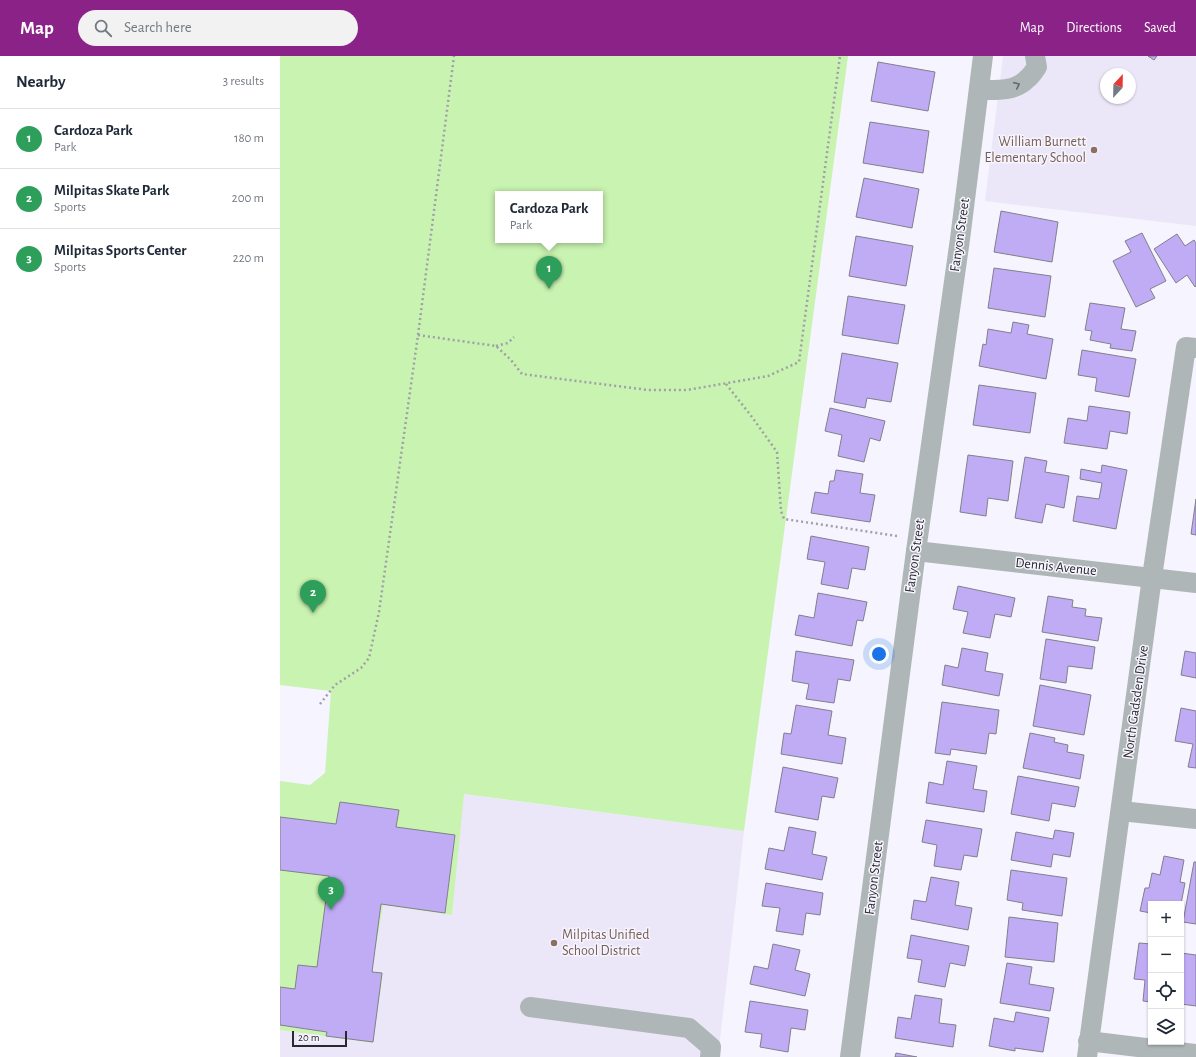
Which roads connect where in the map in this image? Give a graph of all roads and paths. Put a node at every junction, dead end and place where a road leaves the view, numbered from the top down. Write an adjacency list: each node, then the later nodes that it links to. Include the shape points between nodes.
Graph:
1 (454, 56): 6 (path)
2 (840, 56): 10 (path, via 800,362 768,376)
3 (983, 56): 5 (street, Fanyon Street)
4 (1035, 56): 5 (street, one-way to 4, via 1015,87 1027,80 1037,67)
5 (979, 90): 12 (street, Fanyon Street)
6 (418, 334): 8 (path); 15 (path, via 379,612 369,658 361,668 335,685)
7 (514, 337): 8 (path, via 508,343)
8 (496, 346): 10 (path, via 522,374 648,390 688,390)
9 (1191, 347): 13 (street, North Gadsden Drive)
10 (726, 384): 11 (path, via 777,452 781,511 784,519)
11 (897, 536)
12 (916, 551): 13 (street, Dennis Avenue); 22 (street, Fanyon Street)
13 (1152, 577): 14 (street, Dennis Avenue); 16 (street, North Gadsden Drive)
14 (1196, 583)
15 (320, 704)
16 (1121, 811): 17 (street); 19 (street, North Gadsden Drive)
17 (1196, 819)
18 (530, 1007): 21 (street, via 689,1028 711,1047)
19 (1087, 1049): 20 (street)
20 (1196, 1054)
21 (710, 1057)
22 (850, 1057)

